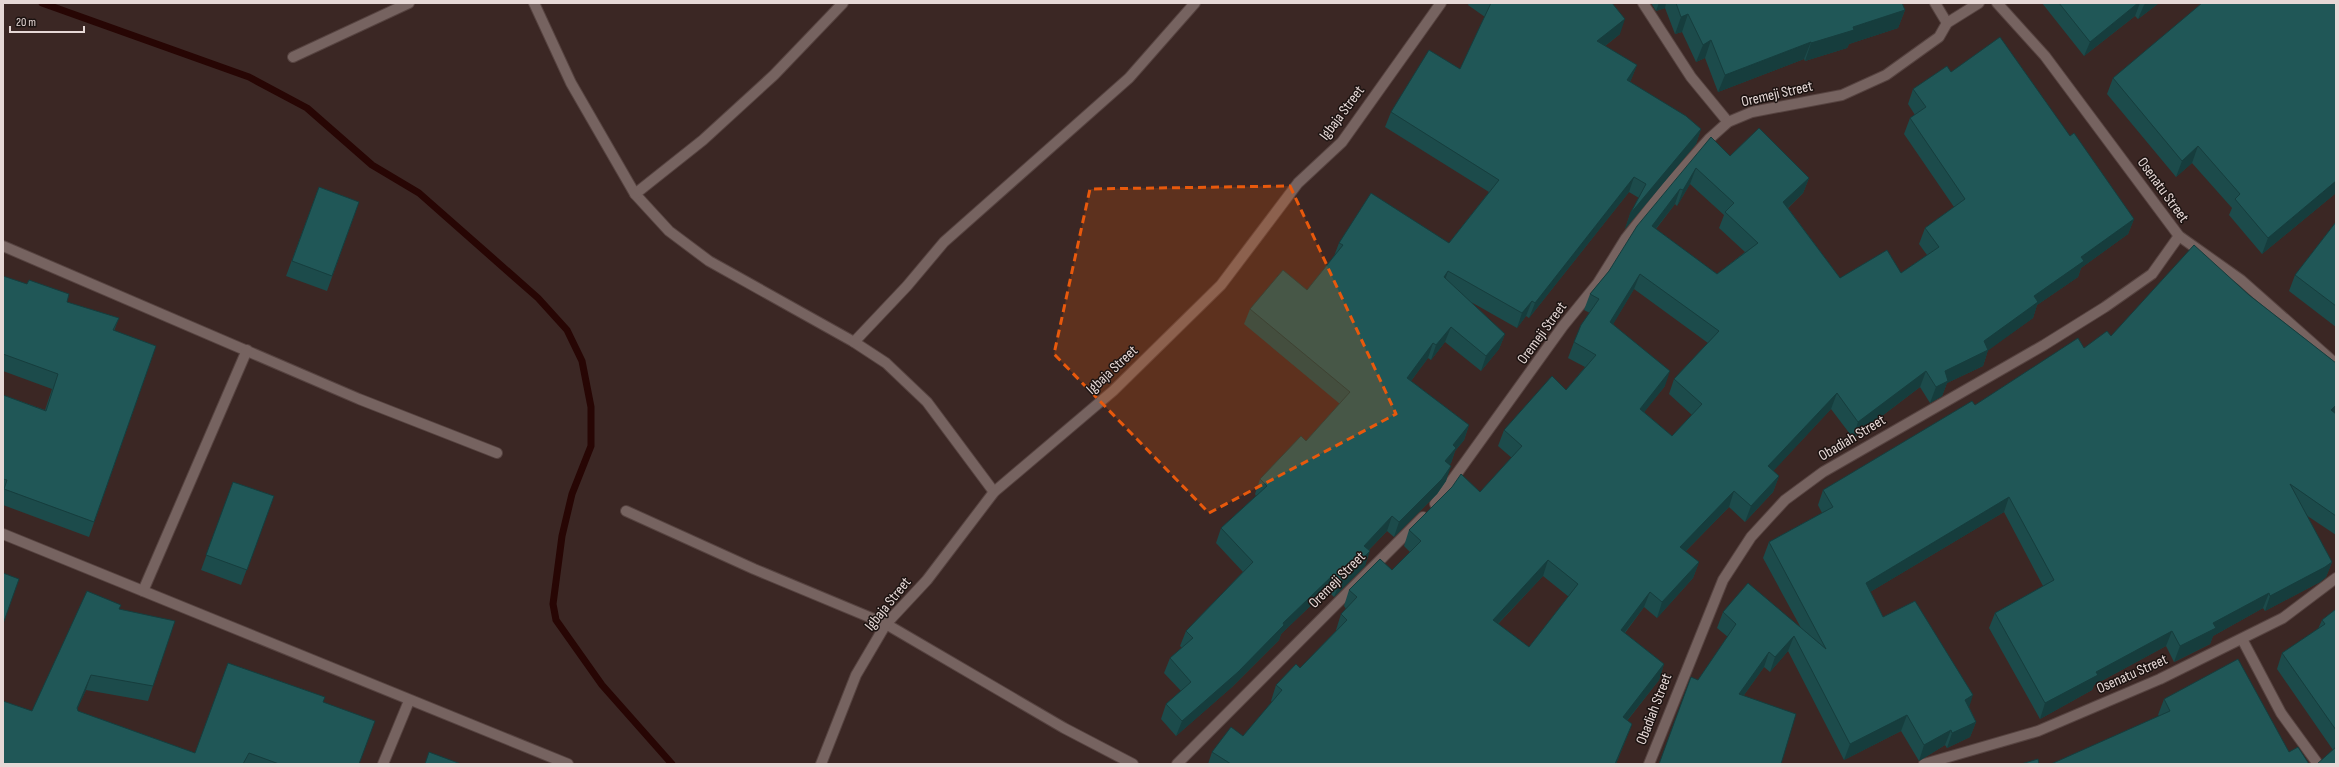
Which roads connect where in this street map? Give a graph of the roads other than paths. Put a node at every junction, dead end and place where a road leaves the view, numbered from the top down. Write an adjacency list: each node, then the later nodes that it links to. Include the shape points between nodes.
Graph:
1 (409, 3): 11 (street)
2 (534, 3): 13 (street, via 571,83)
3 (843, 3): 13 (street, via 774,75 703,140)
4 (1195, 3): 16 (street, via 1129,78 944,242)
5 (1441, 3): 20 (street, Igbaja Street, via 1342,142 1298,183 1221,285 1112,391)
6 (1643, 3): 12 (street, via 1692,77)
7 (1935, 3): 10 (street)
8 (1979, 3): 10 (street, Oremeji Street)
9 (1997, 3): 14 (street, Osenatu Street, via 2046,56)
10 (1947, 23): 12 (street, Oremeji Street, via 1939,37 1886,75 1842,95 1772,107)
11 (293, 57)
12 (1728, 122): 32 (street, Oremeji Street, via 1709,139 1668,185 1626,238 1598,282 1563,326 1442,498)
13 (635, 194): 16 (street, via 669,231 709,261)
14 (2179, 236): 18 (street, Osenatu Street, via 2241,280); 33 (street, Obadiah Street, via 2152,274 2105,307 1823,472 1786,500 1752,537 1723,580)
15 (3, 246): 17 (street)
16 (854, 342): 20 (street, via 886,364 927,402)
17 (247, 350): 19 (street, via 359,399); 24 (street)
18 (2336, 364)
19 (497, 453)
20 (994, 492): 25 (street, Igbaja Street, via 928,580)
21 (626, 511): 25 (street, via 754,569)
22 (3, 534): 24 (street)
23 (2336, 578): 26 (street, Osenatu Street, via 2283,618)
24 (143, 592): 27 (street)
25 (886, 624): 30 (street, Igbaja Street, via 856,675); 31 (street, via 1064,728)
26 (2242, 639): 34 (street, Osenatu Street, via 2160,679 2038,731); 35 (street, via 2281,713)
27 (409, 701): 28 (street); 29 (street)
28 (383, 764)
29 (568, 764)
30 (821, 764)
31 (1133, 764)
32 (1177, 764)
33 (1649, 764)
34 (1924, 764)
35 (2318, 764)

